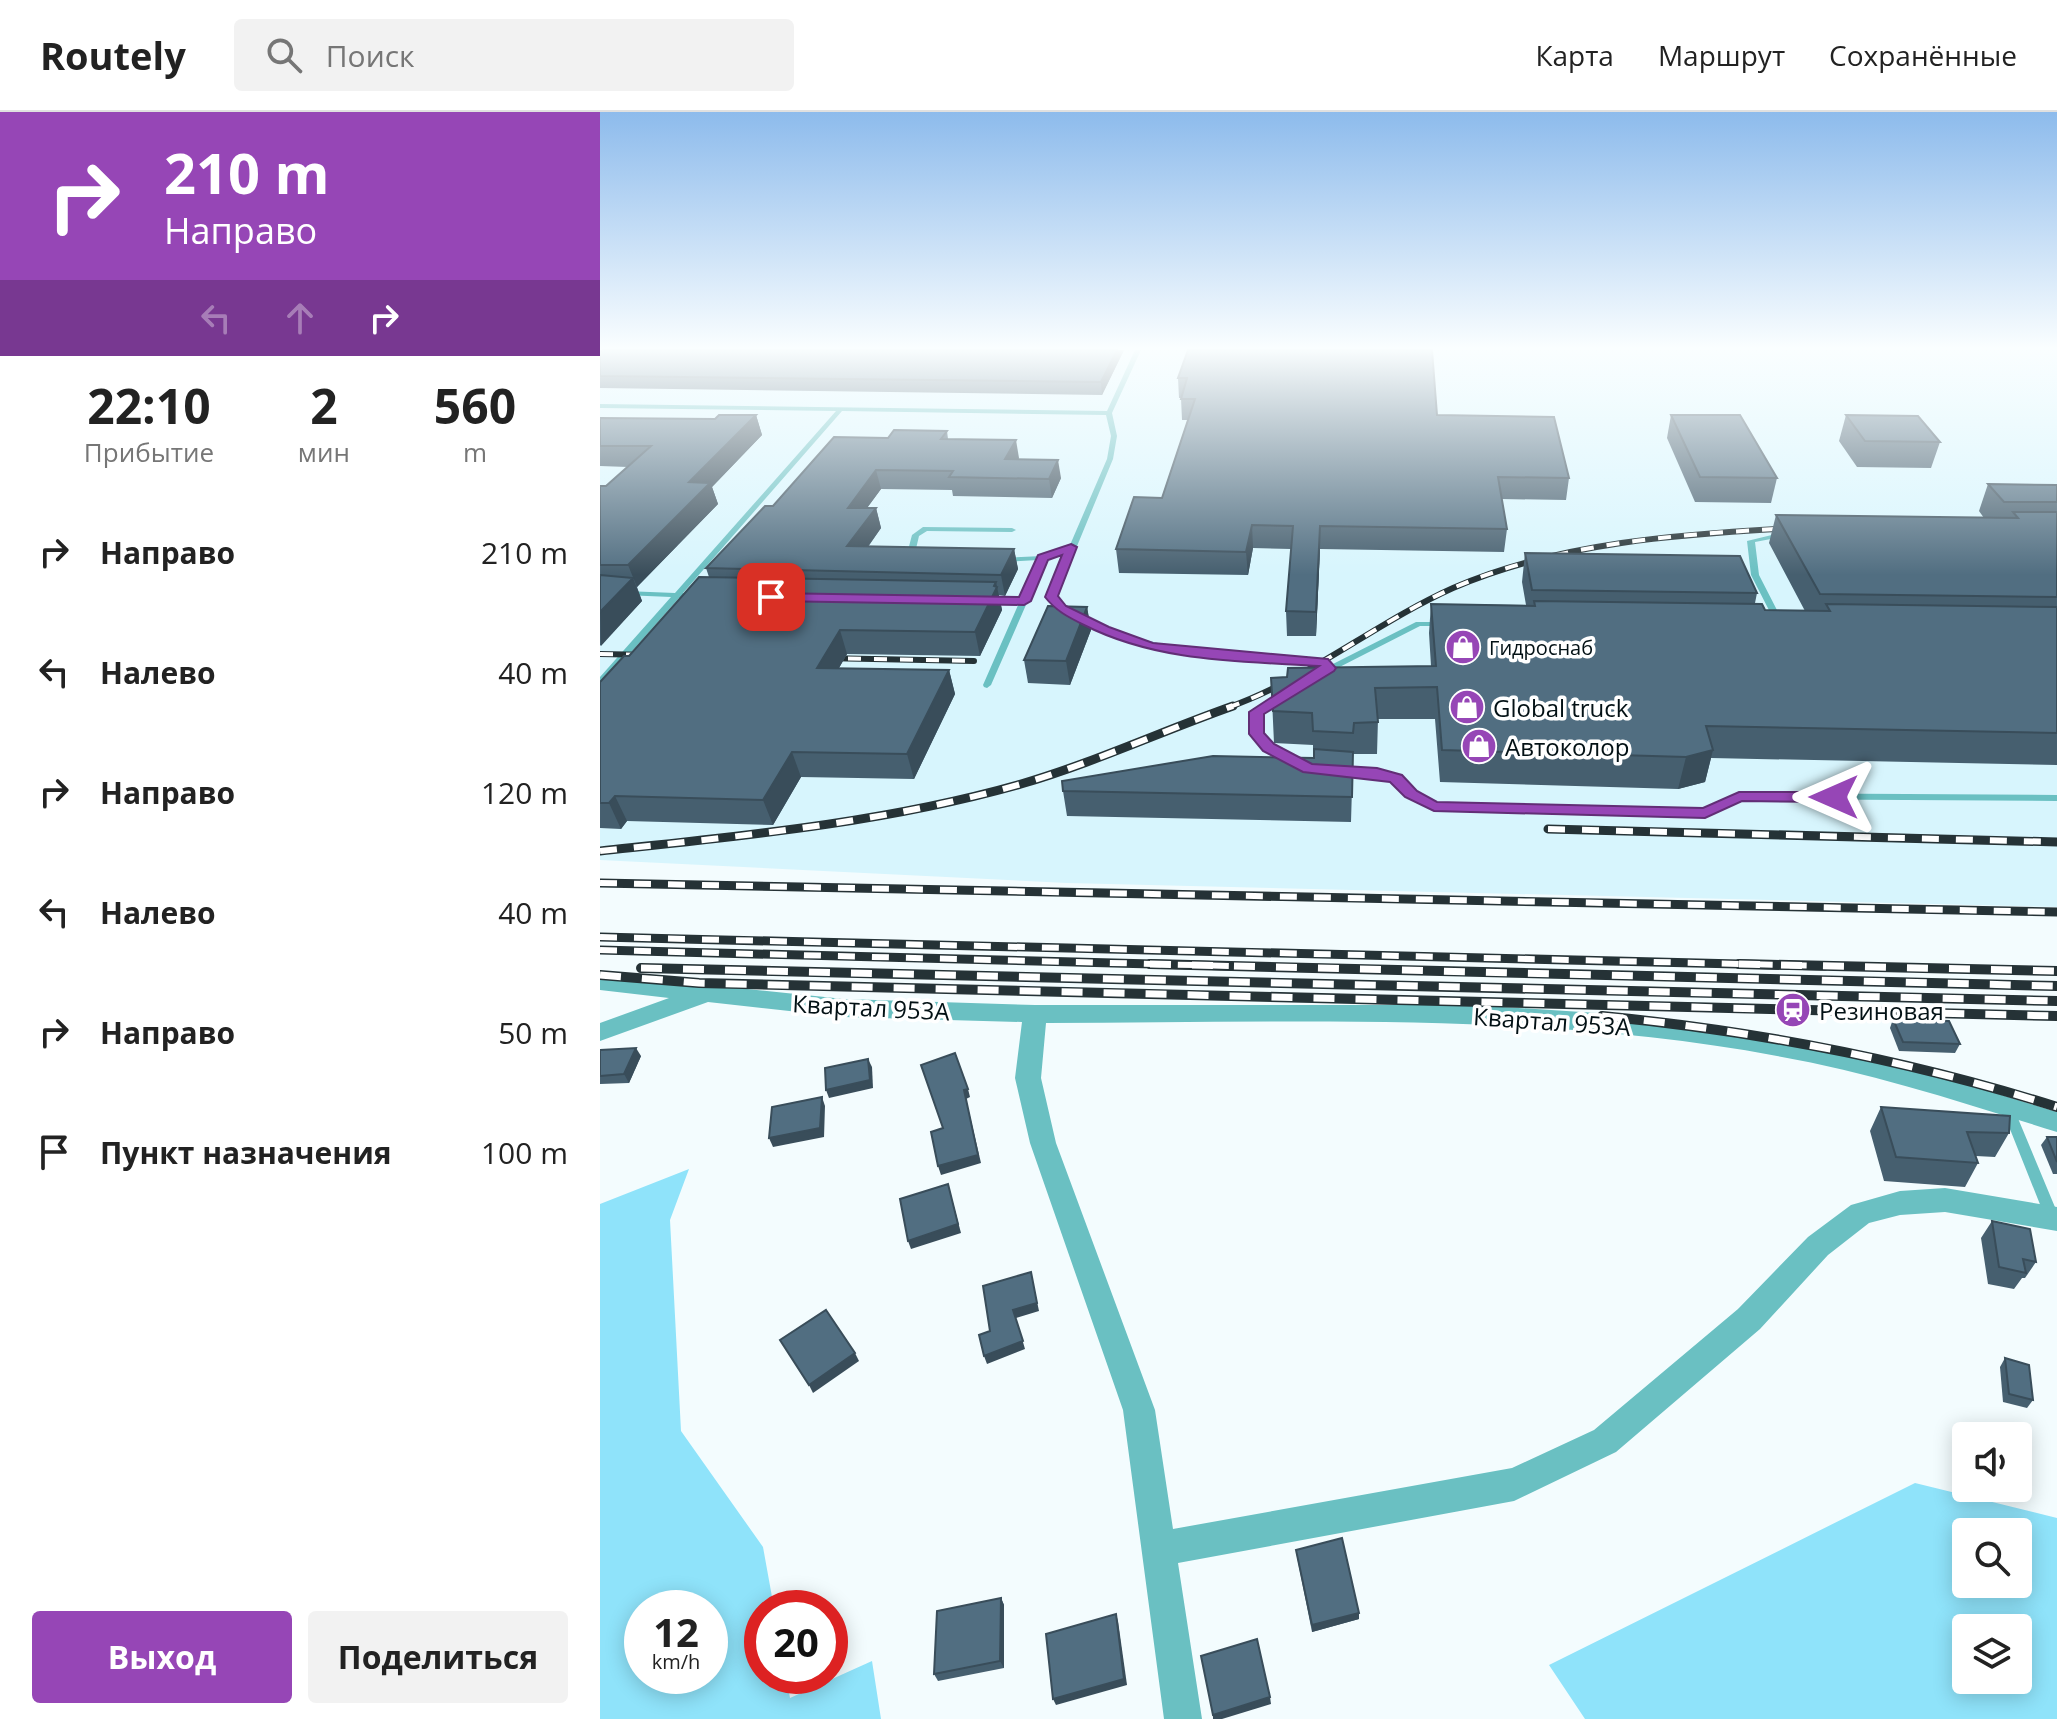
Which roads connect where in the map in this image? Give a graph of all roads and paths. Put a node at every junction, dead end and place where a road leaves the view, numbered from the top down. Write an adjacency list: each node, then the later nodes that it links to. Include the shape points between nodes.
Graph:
1 (827, 425): 10 (lane)
2 (1112, 425): 5 (lane, via 1110,459)
3 (1012, 530): 7 (lane, via 926,529 916,535 912,548 911,554)
4 (1798, 534): 15 (lane, via 1751,541 1755,575 1782,628)
5 (1071, 547): 6 (lane); 16 (lane, via 1052,597 1061,608 1105,630 1150,647 1323,662)
6 (1043, 558): 8 (lane); 13 (lane)
7 (920, 559)
8 (995, 560)
9 (600, 592): 10 (lane)
10 (676, 596): 11 (lane); 17 (lane)
11 (708, 596)
12 (977, 600): 13 (lane)
13 (1024, 601): 18 (lane)
14 (1451, 625): 16 (lane, via 1419,624)
15 (1766, 628)
16 (1329, 668): 19 (lane, via 1256,712 1257,734 1269,747)
17 (600, 682)
18 (987, 685)
19 (1308, 768)
20 (1322, 769): 21 (lane, via 1396,778 1434,806 1705,813 1739,796)
21 (2057, 798)
22 (600, 982): 23 (street, Квартал 953А)
23 (707, 993): 24 (street, Квартал 953А, via 844,1008); 25 (street, Квартал 953А)
24 (1035, 1014): 26 (street, Квартал 953А, via 1522,1015 1775,1046 1882,1068); 29 (street, via 1028,1078 1043,1143 1139,1410)
25 (600, 1032)
26 (2006, 1104): 27 (street, Квартал 953А); 28 (lane)
27 (2057, 1122)
28 (2055, 1218): 29 (street, via 1945,1200 1861,1213 1818,1246 1739,1328 1605,1441 1514,1484)
29 (1159, 1549): 30 (street)
30 (1183, 1719)

